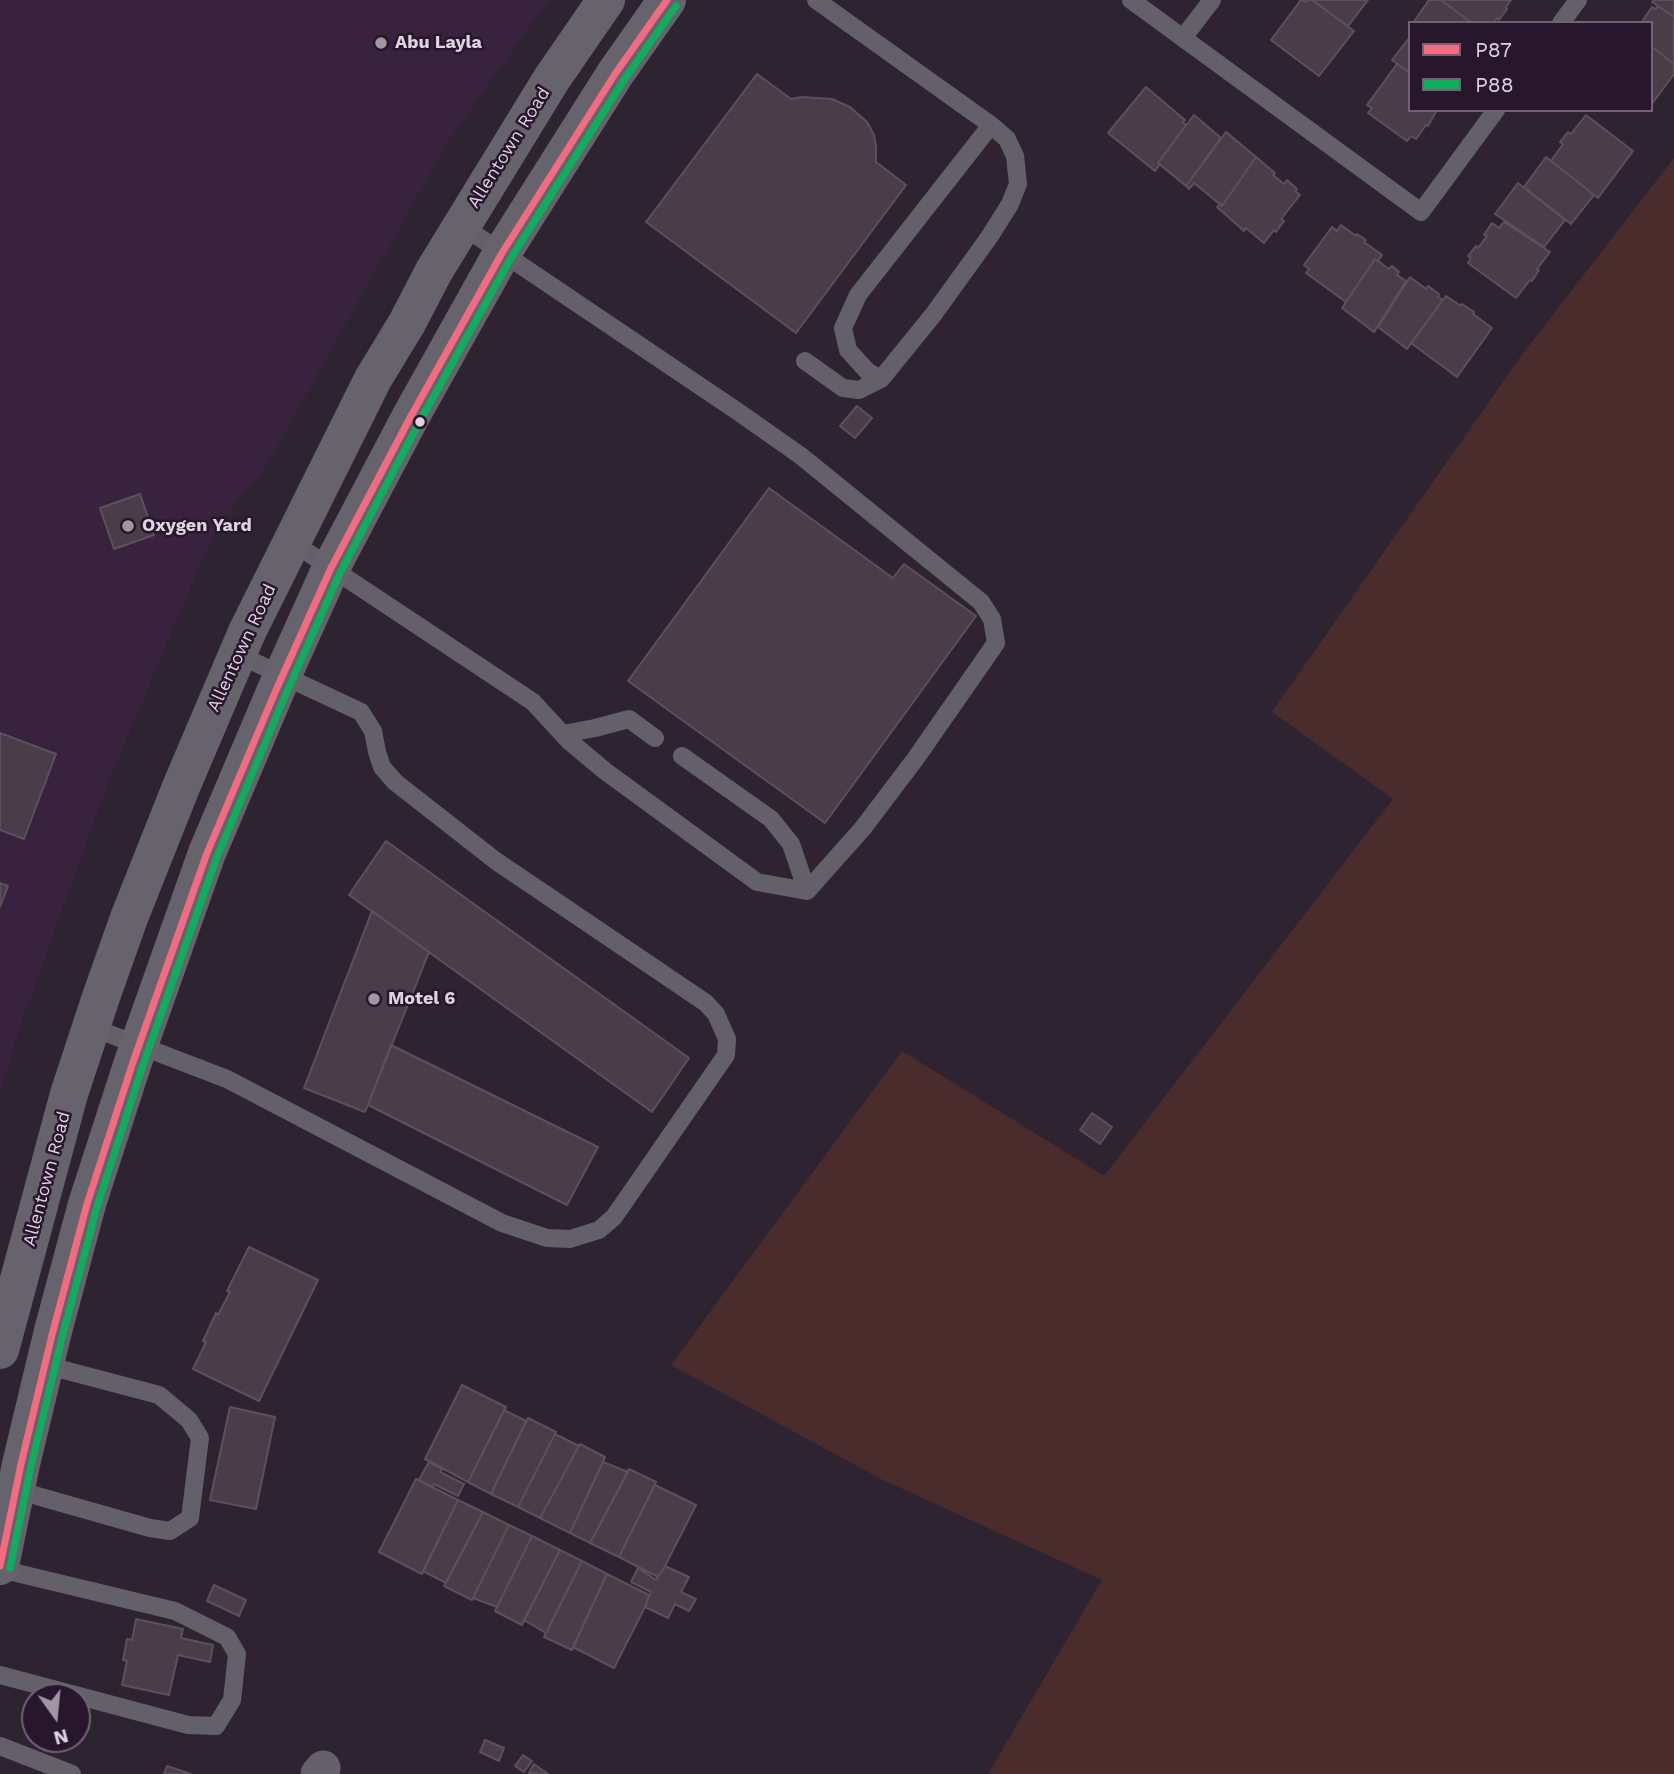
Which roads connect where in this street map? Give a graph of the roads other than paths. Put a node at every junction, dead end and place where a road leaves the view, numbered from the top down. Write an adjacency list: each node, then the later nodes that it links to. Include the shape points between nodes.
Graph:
1 (606, 0): 11 (main road, Allentown Road)
2 (667, 0): 12 (main road)
3 (816, 0): 10 (lane)
4 (1131, 0): 8 (lane)
5 (1212, 0): 8 (lane)
6 (1578, 0): 7 (lane)
7 (1562, 21)
8 (1183, 38): 9 (lane, via 1421,212)
9 (1495, 112)
10 (991, 125): 14 (lane, via 1007,139 1015,156 1018,184 1010,204 933,315); 14 (lane, via 858,295 843,328 848,350)
11 (461, 225): 12 (lane); 15 (main road, Allentown Road, via 373,379)
12 (502, 253): 16 (main road); 22 (lane, via 801,456 981,602 992,619 996,643 863,828)
13 (805, 361): 14 (lane, via 843,388 859,390)
14 (880, 379)
15 (292, 542): 16 (lane); 17 (main road, Allentown Road)
16 (331, 568): 18 (main road); 19 (lane, via 533,702)
17 (237, 654): 18 (lane); 23 (main road, Allentown Road, via 129,918)
18 (283, 675): 24 (main road, via 207,853); 24 (lane, via 361,712 373,731 382,768 395,782 496,861 706,1003 727,1039 726,1055 614,1217 599,1230 570,1239 547,1238 502,1223 227,1079)
19 (563, 734): 20 (lane, via 629,719); 22 (lane, via 604,771 757,881)
20 (655, 738)
21 (682, 757): 22 (lane, via 771,819 791,844)
22 (807, 891)
23 (91, 1027): 24 (lane); 25 (main road, Allentown Road)
24 (139, 1045): 26 (main road, via 87,1204)
25 (0, 1350)
26 (45, 1365): 27 (main road); 27 (lane, via 159,1395 189,1419 200,1438 190,1518 170,1531 150,1528)
27 (16, 1490): 28 (main road)
28 (0, 1568): 29 (lane, via 175,1611 228,1637 237,1654 232,1700 216,1726 188,1725)
29 (0, 1675)
30 (0, 1746): 31 (lane)
31 (72, 1774)

